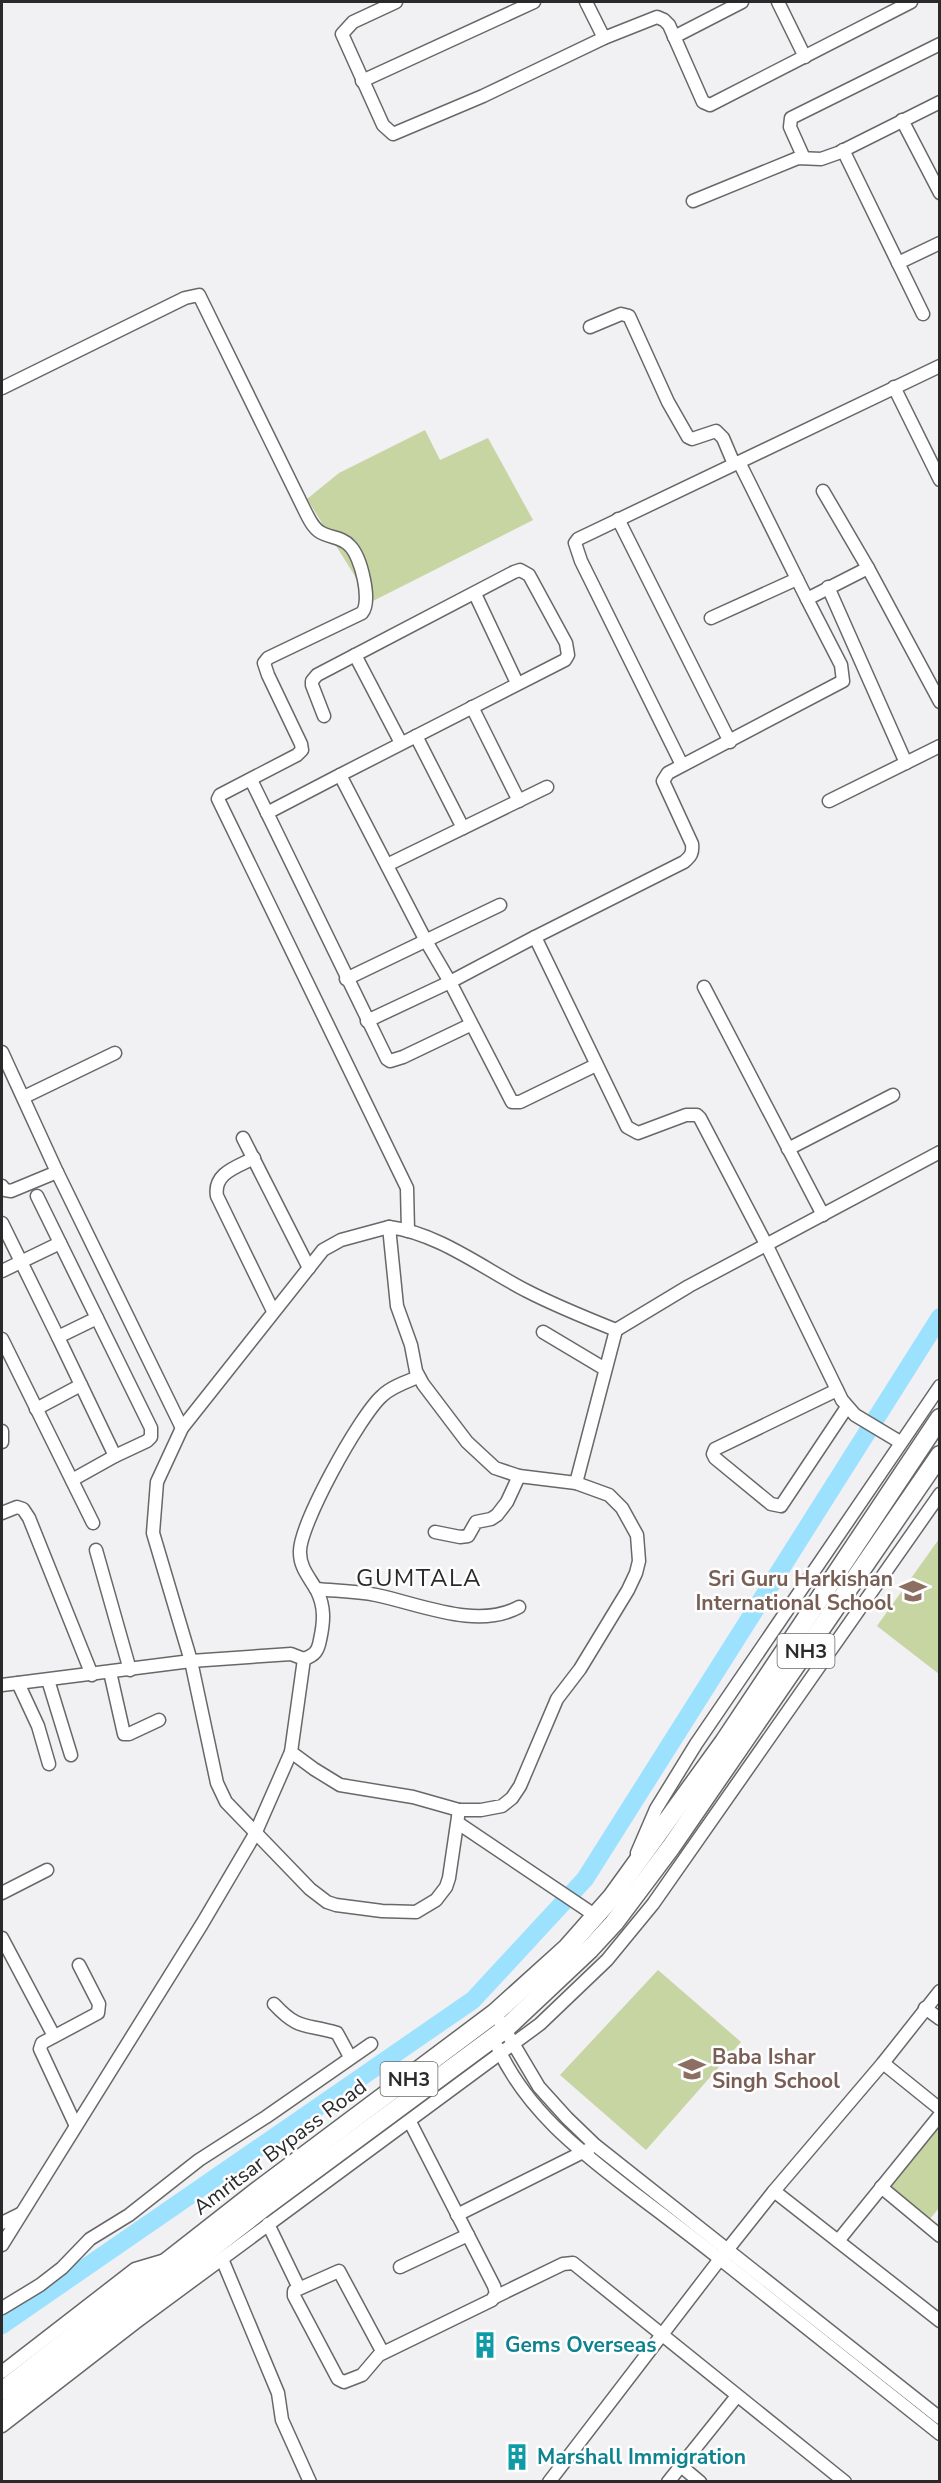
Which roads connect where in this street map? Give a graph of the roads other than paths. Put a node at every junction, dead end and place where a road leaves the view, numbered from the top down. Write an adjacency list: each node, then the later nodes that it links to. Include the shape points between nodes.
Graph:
1 (396, 2): 11 (street, via 353,22 342,34)
2 (534, 2): 11 (street)
3 (586, 2): 8 (street)
4 (742, 2): 7 (street)
5 (778, 2): 10 (street)
6 (910, 2): 10 (street)
7 (674, 36): 8 (street, via 664,20 657,18); 10 (street, via 707,105)
8 (604, 38): 11 (street, via 397,134 383,125)
9 (939, 44): 15 (street, via 791,118 790,127)
10 (806, 57)
11 (362, 81)
12 (939, 102): 13 (street)
13 (902, 120): 14 (street); 16 (street)
14 (843, 150): 15 (street, via 821,159); 19 (street)
15 (803, 156): 17 (street)
16 (939, 193)
17 (693, 201)
18 (939, 243): 19 (street)
19 (898, 263): 20 (street)
20 (922, 314)
21 (590, 327): 25 (street, via 621,314 629,316 688,437 717,431)
22 (939, 366): 23 (street)
23 (894, 387): 25 (street); 26 (street)
24 (2, 388): 77 (street, via 185,298 199,295 306,513 316,529 342,540 355,553 367,598 365,609 264,663 302,750 218,799 407,1188)
25 (736, 463): 28 (street); 30 (street)
26 (939, 480)
27 (823, 491): 29 (street)
28 (618, 519): 41 (street); 45 (street, via 575,543)
29 (868, 568): 31 (street); 37 (street)
30 (797, 579): 33 (street); 34 (street)
31 (828, 587): 33 (street); 44 (street)
32 (475, 594): 35 (street); 36 (street); 36 (street, via 514,572 526,571 566,643 565,660)
33 (807, 599): 41 (street, via 841,665 843,681)
34 (711, 618)
35 (356, 655): 39 (street, via 314,678 314,690); 42 (street)
36 (518, 683): 38 (street)
37 (939, 702)
38 (472, 707): 40 (street); 49 (street)
39 (324, 716)
40 (416, 736): 42 (street); 52 (street)
41 (730, 742): 45 (street)
42 (401, 743): 46 (street)
43 (939, 746): 44 (street)
44 (906, 763): 50 (street)
45 (682, 765): 55 (street, via 663,781 692,844 690,856)
46 (340, 775): 51 (street); 53 (street)
47 (253, 784): 51 (street)
48 (547, 787): 49 (street)
49 (519, 801): 52 (street)
50 (829, 801)
51 (267, 813): 57 (street)
52 (464, 828): 53 (street)
53 (387, 865): 56 (street)
54 (500, 905): 56 (street)
55 (535, 938): 58 (street); 64 (street)
56 (426, 941): 57 (street); 58 (street)
57 (346, 979): 60 (street)
58 (450, 982): 60 (street); 61 (street)
59 (704, 987): 68 (street)
60 (367, 1021): 61 (street, via 390,1061)
61 (470, 1024): 64 (street, via 512,1102 520,1102)
62 (2, 1052): 66 (street)
63 (115, 1053): 66 (street)
64 (596, 1065): 79 (street, via 623,1122 632,1132 644,1132 686,1115 700,1118)
65 (893, 1095): 68 (street)
66 (24, 1097): 71 (street)
67 (243, 1138): 70 (street)
68 (788, 1149): 74 (street)
69 (939, 1152): 74 (street)
70 (254, 1158): 81 (street); 83 (street, via 224,1174 216,1188)
71 (57, 1172): 72 (street, via 11,1191); 97 (street)
72 (2, 1186)
73 (37, 1196): 78 (street)
74 (823, 1215): 79 (street)
75 (2, 1223): 80 (street)
76 (388, 1227): 77 (street); 81 (street, via 328,1246); 90 (street, via 397,1306)
77 (408, 1231): 85 (street)
78 (60, 1243): 80 (street); 84 (street)
79 (767, 1246): 85 (street); 93 (street)
80 (20, 1262): 82 (street); 87 (street)
81 (309, 1268): 83 (street)
82 (2, 1271)
83 (273, 1311): 97 (street)
84 (97, 1318): 87 (street); 102 (street, via 152,1432 147,1441)
85 (616, 1330): 89 (street)
86 (543, 1332): 89 (street)
87 (58, 1337): 91 (street)
88 (2, 1339): 94 (street)
89 (605, 1369): 105 (street)
90 (418, 1377): 103 (street, via 481,1456 495,1468); 111 (street, via 387,1392 363,1416 310,1516 299,1555)
91 (81, 1385): 94 (street); 102 (street)
92 (939, 1386): 100 (street)
93 (837, 1390): 95 (street); 95 (street, via 715,1449 715,1458 771,1504 781,1506)
94 (36, 1408): 104 (street)
95 (851, 1411): 100 (street)
96 (939, 1418): 128 (highway, NH3, via 724,1742)
97 (182, 1428): 114 (street, via 157,1482 153,1533)
98 (2, 1431): 99 (street)
99 (2, 1442)
100 (900, 1442): 130 (street, via 656,1809)
101 (939, 1455): 128 (highway, NH3)
102 (115, 1456): 104 (street)
103 (519, 1476): 105 (street); 109 (street, via 502,1509 495,1517 476,1522 468,1536)
104 (72, 1480): 108 (street)
105 (576, 1483): 125 (street, via 609,1495 622,1508 637,1535 636,1573 580,1669 557,1699 512,1798 492,1809)
106 (939, 1494): 139 (street, via 630,1934 570,1998)
107 (2, 1513): 117 (street, via 17,1507 29,1518)
108 (93, 1523)
109 (435, 1532)
110 (96, 1550): 115 (street)
111 (316, 1589): 112 (street, via 357,1592 490,1617); 113 (street, via 324,1627 319,1648)
112 (519, 1607)
113 (304, 1659): 114 (street, via 291,1654); 122 (street)
114 (191, 1661): 115 (street); 127 (street, via 220,1792)
115 (130, 1670): 116 (street)
116 (110, 1672): 117 (street); 121 (street, via 124,1734)
117 (92, 1675): 118 (street)
118 (48, 1680): 119 (street); 123 (street)
119 (18, 1683): 120 (street); 124 (street)
120 (2, 1685)
121 (159, 1720)
122 (291, 1752): 125 (street, via 340,1785 414,1797); 127 (street)
123 (71, 1755)
124 (49, 1764)
125 (459, 1810): 126 (street)
126 (458, 1823): 127 (street, via 446,1887 430,1905 416,1912 327,1902); 132 (street)
127 (255, 1833): 148 (street)
128 (664, 1841): 130 (highway, NH3)
129 (47, 1870): 131 (street)
130 (633, 1884): 132 (highway, Amritsar Bypass Road / NH3); 139 (highway, Amritsar Bypass Road / NH3, via 590,1949)
131 (2, 1893)
132 (596, 1916): 139 (highway, Amritsar Bypass Road / NH3, via 534,1979)
133 (2, 1938): 140 (street)
134 (79, 1965): 140 (street, via 99,2004 98,2013)
135 (939, 1991): 137 (street)
136 (274, 2004): 143 (street, via 302,2026 337,2033)
137 (925, 2008): 138 (street); 144 (street)
138 (939, 2019)
139 (499, 2028): 142 (street); 142 (street); 149 (street, via 539,2087); 162 (highway, Amritsar Bypass Road / NH3, via 265,2185); 166 (highway, Amritsar Bypass Road / NH3, via 267,2205)
140 (54, 2036): 148 (street, via 42,2043 40,2052)
141 (371, 2044): 143 (street)
142 (501, 2054): 147 (street); 150 (street, via 534,2104)
143 (350, 2057): 169 (street, via 199,2160 129,2216 90,2240 40,2285)
144 (883, 2063): 145 (street); 152 (street)
145 (939, 2109)
146 (939, 2115): 151 (street)
147 (410, 2122): 154 (street); 156 (street)
148 (75, 2124): 153 (street)
149 (595, 2145): 150 (street); 161 (street)
150 (583, 2153): 154 (street); 164 (street)
151 (881, 2187): 157 (street); 159 (street)
152 (774, 2191): 159 (street); 161 (street)
153 (21, 2213): 155 (street); 160 (street)
154 (457, 2215): 158 (street)
155 (2, 2223)
156 (268, 2224): 163 (street); 167 (street)
157 (938, 2233)
158 (468, 2235): 165 (street); 168 (street, via 494,2286)
159 (838, 2241): 170 (street)
160 (2, 2245)
161 (729, 2248): 164 (street); 177 (street)
162 (171, 2258): 173 (street, via 135,2269); 174 (highway, NH3)
163 (222, 2259): 166 (street); 181 (street, via 278,2393 282,2420)
164 (720, 2259): 171 (street); 179 (street)
165 (400, 2267)
166 (196, 2271): 176 (highway, NH3, via 162,2289); 178 (street)
167 (299, 2288): 172 (street, via 339,2271); 172 (street, via 294,2296 339,2381 362,2375)
168 (495, 2297): 171 (street, via 563,2264 573,2263); 172 (street)
169 (2, 2308)
170 (939, 2321)
171 (663, 2336): 175 (street); 182 (street)
172 (383, 2353)
173 (2, 2372)
174 (2, 2391)
175 (737, 2396): 180 (street); 185 (street)
176 (2, 2412)
177 (939, 2418)
178 (2, 2426)
179 (939, 2434)
180 (681, 2466): 183 (street); 184 (street)
181 (310, 2481)
182 (549, 2481)
183 (668, 2481)
184 (700, 2481)
185 (845, 2481)

